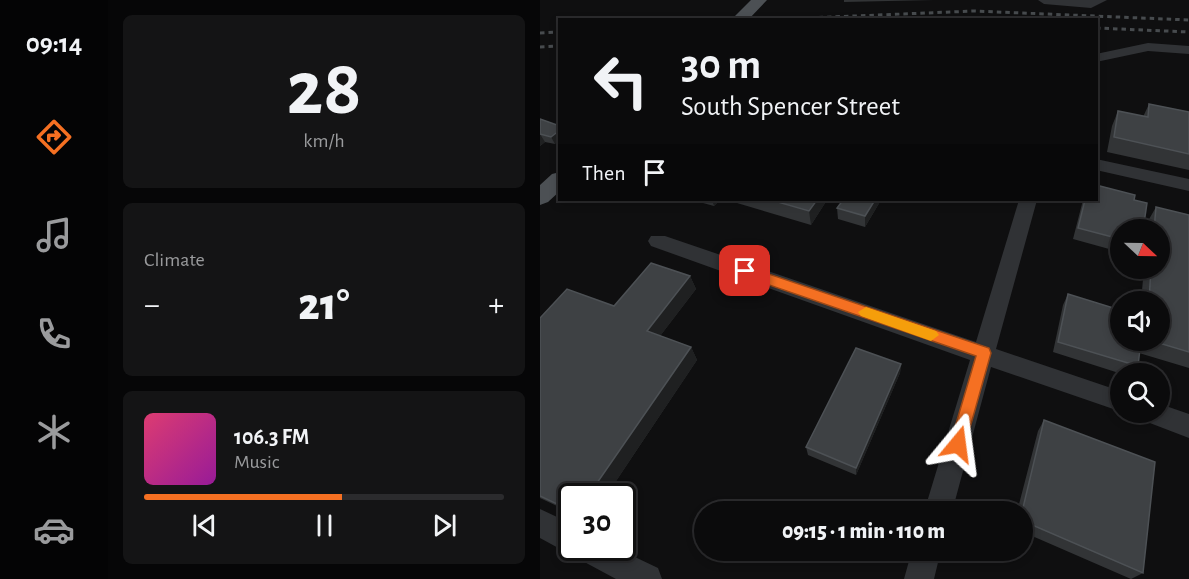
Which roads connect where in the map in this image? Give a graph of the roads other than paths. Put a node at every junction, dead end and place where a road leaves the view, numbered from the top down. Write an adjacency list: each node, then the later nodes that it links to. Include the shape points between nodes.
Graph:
1 (760, 0): 4 (main road)
2 (1044, 0): 3 (street, via 1091,4)
3 (1101, 0)
4 (740, 18)
5 (1189, 50): 6 (street, via 1148,48)
6 (1098, 58)
7 (1098, 164): 9 (street)
8 (558, 181): 10 (main road)
9 (1189, 185)
10 (540, 197)
11 (1028, 201): 13 (street)
12 (658, 241): 13 (street)
13 (984, 353): 14 (street); 17 (street)
14 (1110, 398)
15 (1170, 419): 16 (street)
16 (1189, 426)
17 (941, 501)
18 (540, 523): 19 (street)
19 (558, 533)
20 (612, 561): 22 (street)
21 (924, 561): 23 (street)
22 (647, 579)
23 (919, 579)

